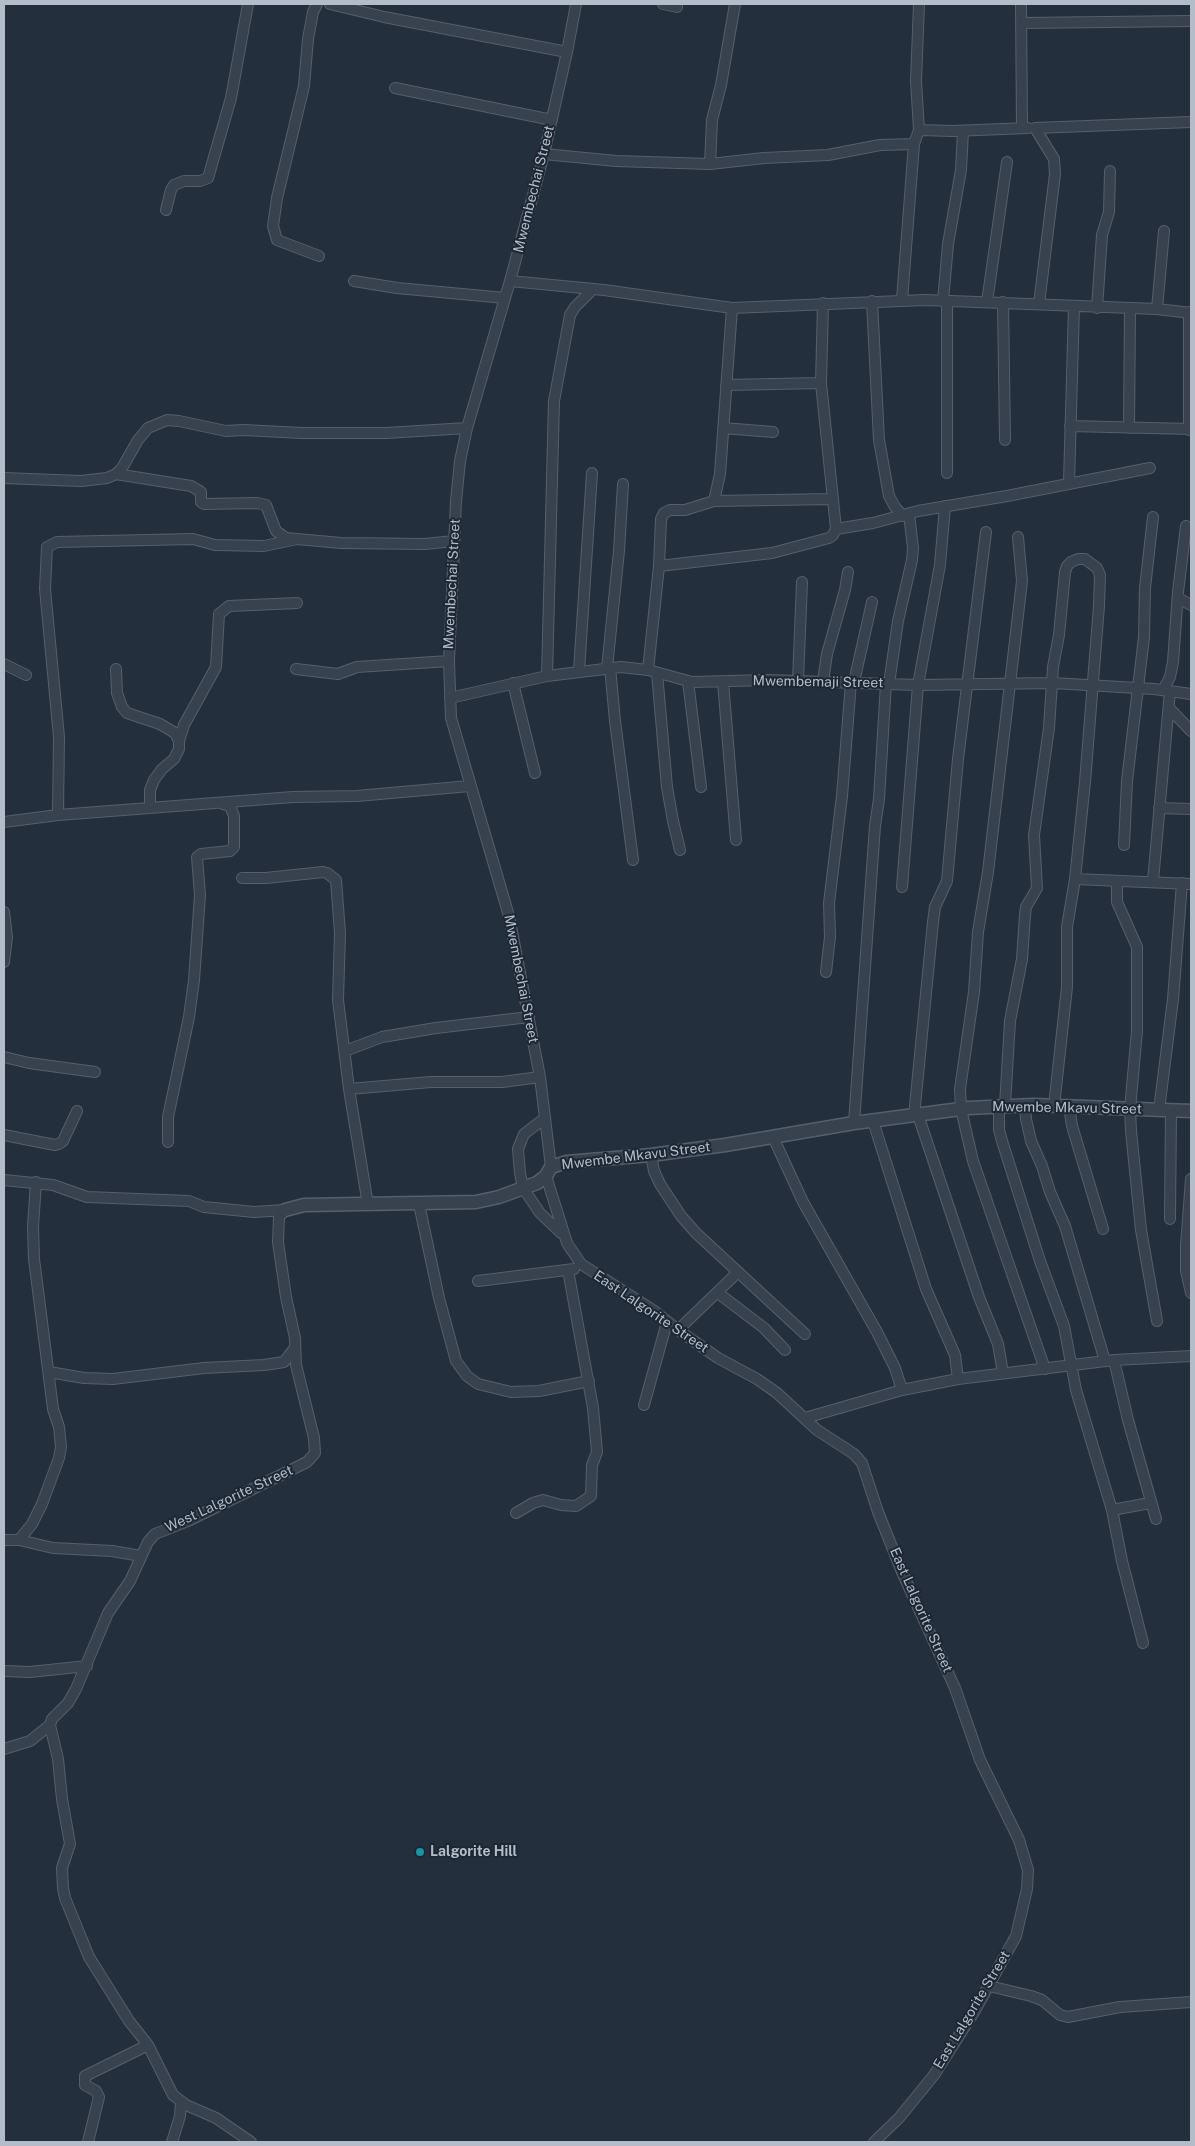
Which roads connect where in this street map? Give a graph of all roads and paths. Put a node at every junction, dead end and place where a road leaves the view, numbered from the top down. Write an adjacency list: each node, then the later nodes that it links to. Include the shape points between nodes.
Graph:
1 (248, 4): 25 (street, via 231,98 208,178 174,185)
2 (317, 4): 27 (street, via 308,39 304,86 273,226 277,240)
3 (330, 4): 12 (street)
4 (576, 4): 12 (street, Mwembechai Street)
5 (663, 4): 9 (street)
6 (735, 4): 23 (street, via 712,120)
7 (919, 4): 18 (street, via 916,81)
8 (1021, 4): 11 (street)
9 (677, 7)
10 (1191, 21): 11 (street)
11 (1022, 23): 16 (street)
12 (567, 52): 14 (street, Mwembechai Street)
13 (395, 88): 14 (street)
14 (552, 120): 21 (street, Mwembechai Street)
15 (1191, 122): 17 (street)
16 (1022, 128): 17 (street); 19 (street)
17 (1035, 128): 38 (street, via 1054,159 1055,174)
18 (919, 130): 19 (street); 20 (street)
19 (963, 131): 34 (street, via 961,170 948,244)
20 (914, 144): 23 (street, via 880,145 828,155); 32 (street)
21 (544, 154): 23 (street, via 616,161); 29 (street, Mwembechai Street)
22 (1007, 162): 35 (street)
23 (710, 164)
24 (1110, 170): 41 (street, via 1109,212 1102,235)
25 (166, 210)
26 (1164, 231): 43 (street)
27 (319, 256)
28 (354, 281): 31 (street)
29 (510, 282): 30 (street); 31 (street, Mwembechai Street)
30 (593, 289): 40 (street); 87 (street, via 570,315 554,401)
31 (505, 298): 48 (street, Mwembechai Street)
32 (902, 300): 33 (street); 34 (street)
33 (872, 301): 37 (street); 64 (street, via 879,440 889,496 895,507)
34 (945, 301): 35 (street); 56 (street)
35 (987, 302): 36 (street)
36 (1003, 302): 38 (street); 53 (street)
37 (823, 303): 40 (street); 45 (street)
38 (1040, 304): 39 (street)
39 (1074, 306): 41 (street); 47 (street)
40 (732, 308): 46 (street)
41 (1097, 308): 42 (street)
42 (1130, 308): 43 (street); 50 (street)
43 (1157, 309): 44 (street)
44 (1190, 312): 51 (street)
45 (821, 383): 46 (street); 61 (street)
46 (726, 385): 49 (street)
47 (1070, 426): 50 (street); 59 (street)
48 (467, 428): 57 (street, via 386,433 226,432 167,420 148,428); 71 (street, Mwembechai Street, via 458,476)
49 (723, 428): 52 (street); 62 (street, via 720,474)
50 (1129, 428): 51 (street)
51 (1190, 430)
52 (773, 432)
53 (1004, 440)
54 (1150, 468): 59 (street)
55 (592, 473): 84 (street)
56 (947, 473)
57 (116, 474): 58 (street, via 108,478 81,480); 70 (street, via 197,488 202,494 202,504 266,505 276,531 286,538)
58 (4, 478)
59 (1069, 482): 63 (street)
60 (623, 484): 81 (street)
61 (832, 498): 62 (street); 67 (street)
62 (714, 500): 72 (street, via 686,510 670,510 662,516)
63 (945, 506): 64 (street); 98 (street, via 940,565)
64 (906, 515): 67 (street); 94 (street, via 913,548 912,560)
65 (1153, 518): 100 (street)
66 (1186, 526): 75 (street)
67 (836, 529): 72 (street, via 829,538 772,553)
68 (986, 532): 96 (street)
69 (1018, 537): 97 (street, via 1022,581)
70 (297, 539): 71 (street, via 341,543); 114 (street, via 264,546 215,545 193,539 57,542 47,547 45,589 59,737)
71 (454, 541): 79 (street, Mwembechai Street)
72 (659, 566): 85 (street)
73 (848, 572): 90 (street)
74 (802, 582): 88 (street)
75 (1178, 598): 78 (street); 101 (street, via 1174,662)
76 (872, 602): 92 (street)
77 (296, 603): 106 (street, via 229,606 219,614 216,667 184,724)
78 (1191, 605)
79 (448, 661): 83 (street, via 357,667 338,674); 103 (street, Mwembechai Street)
80 (4, 664): 86 (street)
81 (608, 668): 84 (street, Mwembemaji Street); 85 (street, Mwembemaji Street); 119 (street)
82 (116, 669): 106 (street, via 117,693 122,707 127,712 160,724 175,733)
83 (296, 669)
84 (579, 670): 87 (street, Mwembemaji Street)
85 (652, 671): 89 (street, Mwembemaji Street); 118 (street, via 667,787)
86 (26, 675)
87 (547, 676): 93 (street, Mwembemaji Street)
88 (798, 680): 90 (street, Mwembemaji Street); 91 (street, Mwembemaji Street)
89 (688, 681): 91 (street, Mwembemaji Street); 109 (street)
90 (823, 681): 92 (street, Mwembemaji Street)
91 (723, 682): 116 (street)
92 (852, 682): 94 (street, Mwembemaji Street); 129 (street, via 829,903)
93 (513, 683): 103 (street, Mwembemaji Street); 107 (street)
94 (888, 683): 98 (street, Mwembemaji Street); 148 (street)
95 (1053, 683): 97 (street, Mwembemaji Street); 99 (street, Mwembemaji Street); 99 (street, via 1066,566 1085,559 1097,568 1100,575); 136 (street, via 1034,835 1037,888 1026,907)
96 (967, 684): 97 (street, Mwembemaji Street); 98 (street, Mwembemaji Street); 145 (street, via 947,881 935,907 933,922)
97 (1009, 684): 140 (street, via 978,932 973,1002 962,1072)
98 (918, 685): 125 (street)
99 (1093, 687): 100 (street, Mwembemaji Street); 121 (street)
100 (1138, 688): 101 (street, Mwembemaji Street); 117 (street)
101 (1166, 690): 102 (street, Mwembemaji Street); 104 (street)
102 (1191, 694)
103 (450, 698): 108 (street, Mwembechai Street, via 451,718)
104 (1168, 708): 105 (street); 112 (street)
105 (1191, 731)
106 (179, 741): 111 (street, via 174,759 154,780 150,790)
107 (535, 773)
108 (470, 786): 110 (street); 130 (street, Mwembechai Street, via 509,916)
109 (701, 787)
110 (222, 804): 111 (street); 151 (street, via 233,810 234,847 230,851 197,857 200,895 194,980 168,1117)
111 (150, 808): 114 (street)
112 (1159, 808): 113 (street); 123 (street)
113 (1191, 809)
114 (58, 815): 115 (street)
115 (4, 822)
116 (736, 840)
117 (1124, 845)
118 (680, 850)
119 (633, 860)
120 (242, 878): 131 (street, via 322,872 336,880 340,933 338,1000)
121 (1075, 879): 122 (street); 138 (street, via 1067,927 1067,987)
122 (1117, 881): 123 (street); 141 (street, via 1117,902 1136,947 1137,1031)
123 (1153, 881): 124 (street)
124 (1187, 884): 142 (street, via 1173,999)
125 (902, 887)
126 (4, 912): 127 (street)
127 (5, 948): 128 (street)
128 (4, 962)
129 (826, 972)
130 (529, 1017): 131 (street, via 436,1028 382,1038); 134 (street, Mwembechai Street)
131 (345, 1051): 135 (street)
132 (4, 1057): 133 (street)
133 (95, 1072)
134 (540, 1077): 135 (street, via 502,1082 431,1082); 146 (street, Mwembechai Street)
135 (349, 1089): 159 (street)
136 (1002, 1105): 137 (street, Mwembe Mkavu Street); 140 (street, Mwembe Mkavu Street); 178 (street, via 999,1130 1002,1141 1064,1326)
137 (1025, 1105): 138 (street, Mwembe Mkavu Street); 177 (street, via 1032,1141 1065,1226)
138 (1054, 1106): 139 (street, Mwembe Mkavu Street)
139 (1068, 1106): 141 (street, Mwembe Mkavu Street); 162 (street)
140 (961, 1109): 145 (street, Mwembe Mkavu Street); 179 (street, via 973,1161)
141 (1130, 1109): 142 (street, Mwembe Mkavu Street); 170 (street, via 1140,1222)
142 (1165, 1110): 144 (street, Mwembe Mkavu Street); 161 (street)
143 (77, 1111): 149 (street, via 59,1144)
144 (1191, 1111)
145 (916, 1116): 147 (street, Mwembe Mkavu Street); 181 (street, via 998,1344)
146 (545, 1118): 153 (street, Mwembechai Street); 157 (street, via 524,1134 518,1149)
147 (873, 1121): 148 (street, Mwembe Mkavu Street); 182 (street, via 926,1288 955,1355)
148 (854, 1123): 150 (street, Mwembe Mkavu Street)
149 (4, 1135)
150 (773, 1138): 152 (street, Mwembe Mkavu Street); 184 (street, via 803,1202 877,1332)
151 (168, 1142)
152 (651, 1155): 153 (street, Mwembe Mkavu Street, via 567,1162); 166 (street, via 660,1184 681,1216)
153 (549, 1172): 157 (street, Mwembe Mkavu Street, via 537,1183); 163 (street, East Lalgorite Street)
154 (1191, 1179): 169 (street, via 1186,1271)
155 (4, 1180): 156 (street, Mwembe Mkavu Street)
156 (36, 1182): 160 (street, Mwembe Mkavu Street, via 87,1197 189,1201 204,1207 254,1212); 180 (street, via 32,1240)
157 (523, 1188): 158 (street, Mwembe Mkavu Street, via 476,1202); 163 (street, via 540,1213)
158 (419, 1204): 159 (street, Mwembe Mkavu Street); 183 (street, via 456,1361 468,1376 478,1384 511,1392 539,1391)
159 (368, 1205): 160 (street, Mwembe Mkavu Street, via 304,1205)
160 (285, 1210): 174 (street, West Lalgorite Street, via 280,1216 278,1242 295,1338)
161 (1170, 1219)
162 (1103, 1229)
163 (565, 1237): 164 (street, East Lalgorite Street, via 574,1256)
164 (585, 1267): 165 (street); 171 (street, East Lalgorite Street)
165 (568, 1270): 167 (street); 183 (street)
166 (737, 1273): 168 (street); 173 (street)
167 (478, 1281)
168 (718, 1293): 172 (street); 175 (street, via 764,1328)
169 (1191, 1294)
170 (1157, 1321)
171 (667, 1322): 172 (street, East Lalgorite Street); 185 (street)
172 (678, 1330): 186 (street, East Lalgorite Street, via 770,1388)
173 (806, 1334)
174 (294, 1349): 180 (street, via 284,1362 264,1365 204,1368 113,1379); 193 (street, West Lalgorite Street, via 314,1438 312,1458 188,1521 155,1534)
175 (785, 1350)
176 (1191, 1356): 177 (street)
177 (1109, 1360): 178 (street); 187 (street)
178 (1073, 1365): 179 (street); 188 (street, via 1084,1421)
179 (1045, 1369): 181 (street)
180 (49, 1372): 192 (street, via 53,1409 61,1437 59,1458 42,1504)
181 (1002, 1373): 182 (street)
182 (958, 1380): 184 (street)
183 (589, 1382): 189 (street, via 597,1452 592,1465 591,1496 576,1506 543,1500)
184 (902, 1390): 186 (street)
185 (644, 1405)
186 (805, 1418): 199 (street, East Lalgorite Street, via 854,1454 865,1468 878,1512 902,1572 955,1688 980,1760 1018,1840 1028,1870 1016,1936)
187 (1150, 1502): 188 (street); 190 (street)
188 (1112, 1510): 194 (street)
189 (516, 1513)
190 (1156, 1519)
191 (4, 1540): 192 (street)
192 (19, 1540): 193 (street, via 53,1548)
193 (141, 1556): 195 (street, West Lalgorite Street, via 130,1581 108,1614)
194 (1143, 1643)
195 (87, 1666): 196 (street, via 30,1672); 197 (street, West Lalgorite Street, via 68,1703)
196 (4, 1671)
197 (50, 1724): 198 (street, West Lalgorite Street, via 30,1742); 201 (street, via 70,1844 62,1868 65,1898 89,1957)
198 (4, 1749)
199 (989, 1986): 200 (street, via 1032,1996 1054,2012 1068,2017 1120,2007); 206 (street, East Lalgorite Street, via 934,2075 899,2118)
200 (1191, 2002)
201 (148, 2045): 202 (street, via 168,2090); 203 (street, via 85,2076 85,2086 96,2091 99,2097)
202 (181, 2102): 204 (street); 205 (street, via 216,2118)
203 (88, 2142)
204 (172, 2142)
205 (251, 2142)
206 (874, 2142)

